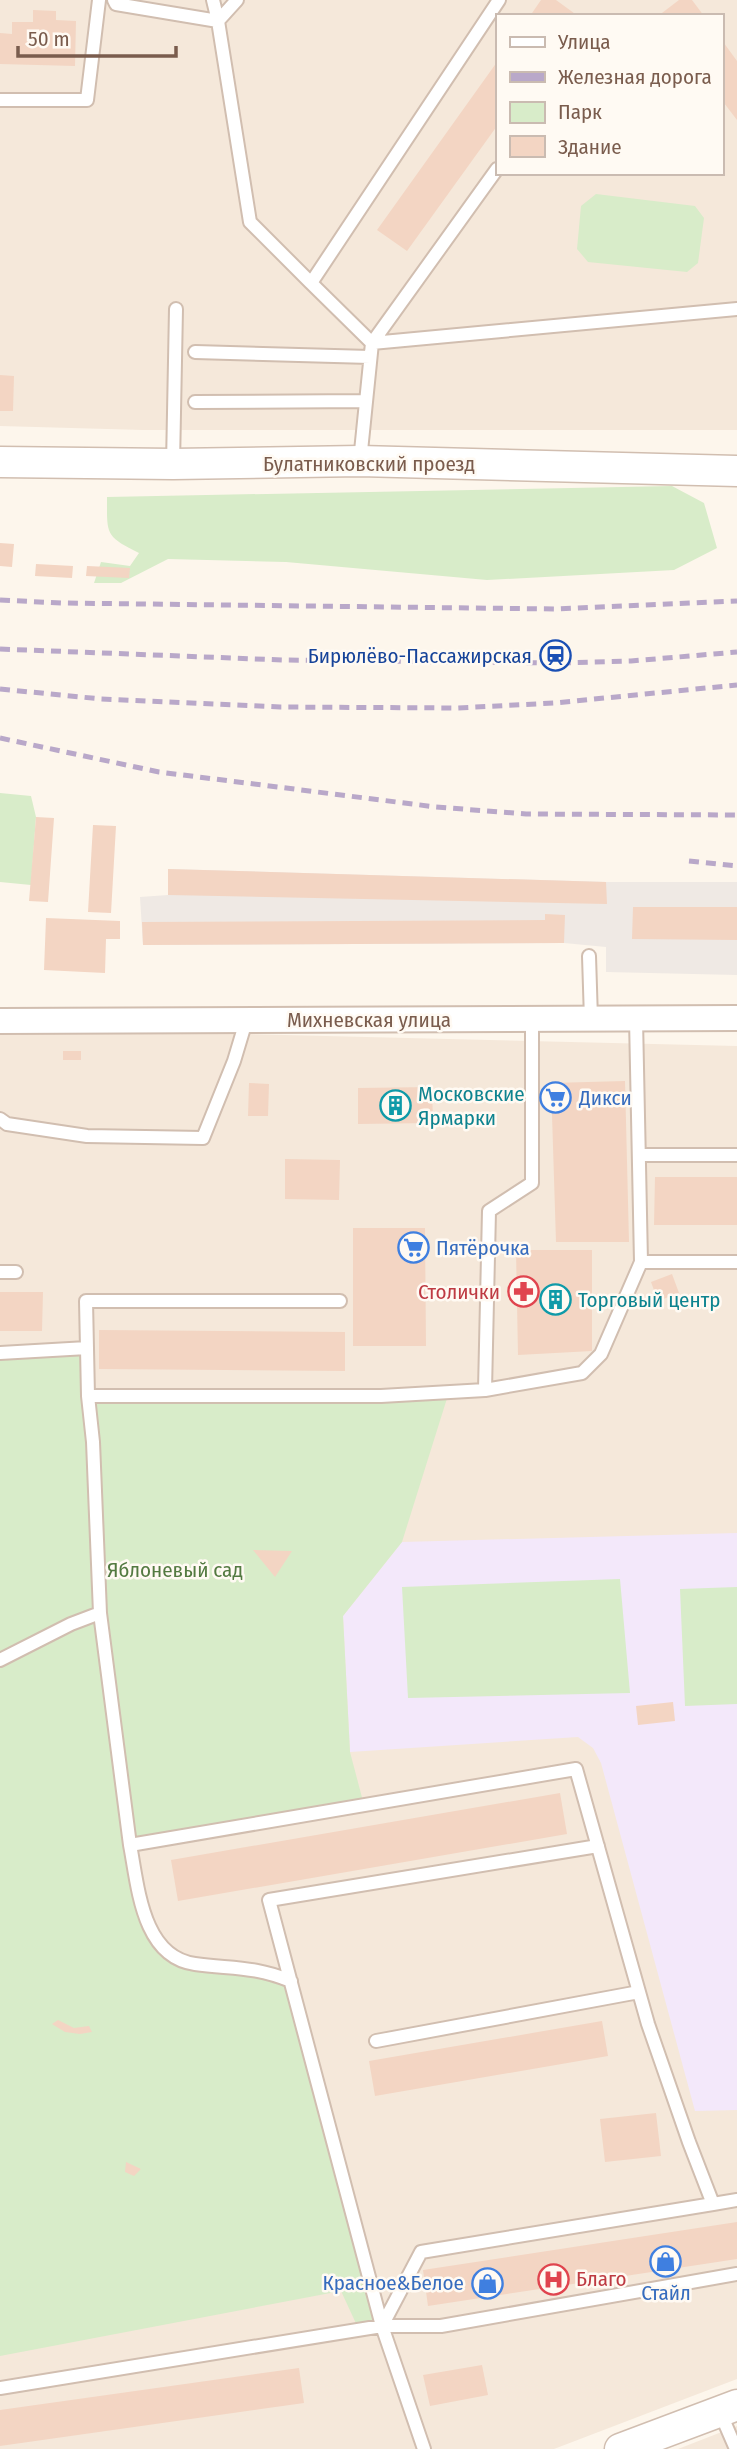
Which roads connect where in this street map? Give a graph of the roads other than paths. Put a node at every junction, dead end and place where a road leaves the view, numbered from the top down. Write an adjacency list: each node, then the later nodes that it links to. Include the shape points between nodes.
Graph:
1 (99, 0): 7 (lane, via 87,100)
2 (114, 0): 6 (lane, via 116,4)
3 (213, 0): 6 (lane)
4 (237, 0): 6 (lane)
5 (499, 0): 9 (lane)
6 (218, 21): 9 (lane, via 250,222)
7 (0, 100)
8 (496, 170): 12 (lane)
9 (311, 283): 12 (lane)
10 (176, 309): 19 (lane)
11 (737, 309): 12 (lane)
12 (372, 343): 14 (lane)
13 (195, 352): 14 (lane)
14 (370, 357): 15 (lane)
15 (366, 401): 16 (lane); 17 (lane)
16 (195, 402)
17 (360, 461): 19 (street, Булатниковский проезд); 20 (street, Булатниковский проезд)
18 (0, 463): 19 (street, Булатниковский проезд)
19 (173, 464)
20 (737, 471)
21 (589, 956): 23 (lane)
22 (532, 1018): 23 (street, Михневская улица); 27 (street, Михневская улица); 38 (lane, via 532,1183 489,1212)
23 (591, 1018): 25 (street, Михневская улица)
24 (737, 1018): 25 (street, Михневская улица)
25 (636, 1019): 29 (lane)
26 (0, 1021): 27 (street, Михневская улица)
27 (246, 1021): 28 (lane, via 203,1138 87,1136 7,1124)
28 (0, 1119)
29 (639, 1155): 30 (lane); 31 (lane)
30 (737, 1155)
31 (641, 1262): 32 (lane); 38 (lane, via 601,1354 582,1373)
32 (737, 1262)
33 (0, 1272): 34 (lane)
34 (16, 1272)
35 (340, 1301): 36 (lane, via 86,1301)
36 (87, 1348): 37 (lane); 39 (lane)
37 (0, 1353)
38 (485, 1390): 39 (lane, via 381,1396)
39 (88, 1396): 40 (lane)
40 (100, 1613): 41 (lane); 42 (lane)
41 (0, 1661)
42 (130, 1845): 43 (lane, via 576,1769); 44 (lane, via 143,1909 164,1950 192,1964 243,1967)
43 (598, 1846): 44 (lane, via 269,1900); 45 (lane)
44 (290, 1981): 50 (lane)
45 (639, 1992): 46 (lane); 48 (lane)
46 (376, 2041)
47 (737, 2200): 48 (lane)
48 (713, 2204): 50 (lane, via 421,2252)
49 (737, 2274): 50 (lane, via 441,2326)
50 (382, 2326): 51 (lane); 54 (lane)
51 (0, 2388)
52 (729, 2408): 53 (street); 55 (lane)
53 (624, 2448)
54 (424, 2449)
55 (736, 2449)

